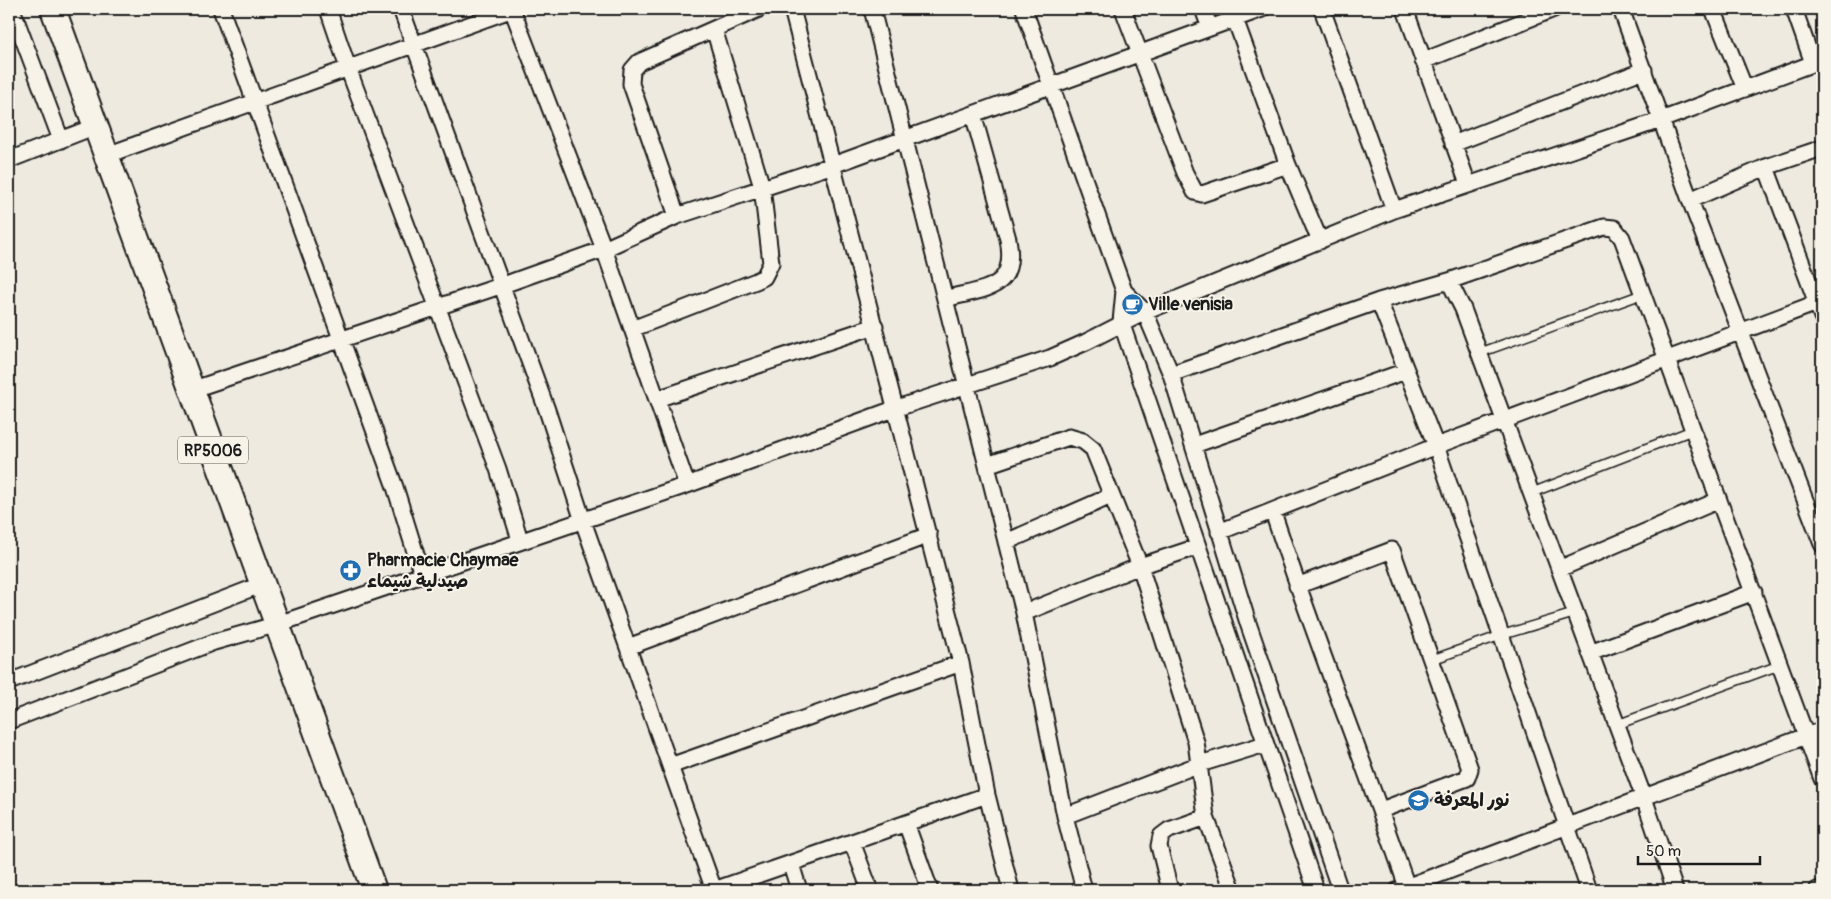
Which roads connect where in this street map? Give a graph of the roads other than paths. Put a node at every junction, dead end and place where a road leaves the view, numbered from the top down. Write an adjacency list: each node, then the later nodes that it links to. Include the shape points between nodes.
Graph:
1 (12, 9): 36 (street)
2 (53, 9): 34 (main road, RP5006)
3 (221, 9): 31 (street)
4 (328, 9): 27 (street)
5 (401, 9): 23 (street)
6 (512, 9): 23 (street); 50 (street)
7 (759, 9): 22 (street)
8 (792, 9): 41 (street)
9 (872, 9): 35 (street)
10 (1024, 9): 29 (street)
11 (1123, 9): 24 (street)
12 (1203, 9): 21 (street)
13 (1262, 9): 20 (street)
14 (1322, 9): 47 (street)
15 (1405, 9): 25 (street)
16 (1554, 9): 25 (street)
17 (1623, 9): 28 (street)
18 (1713, 9): 30 (street)
19 (1794, 9): 26 (street)
20 (1235, 19): 21 (street); 42 (street)
21 (1210, 28): 24 (street)
22 (714, 29): 45 (street); 48 (street, via 639,62 631,76 631,84)
23 (414, 44): 27 (street); 52 (street)
24 (1138, 54): 29 (street); 42 (street, via 1195,192 1202,194)
25 (1423, 60): 37 (street)
26 (1818, 62): 30 (street)
27 (348, 68): 31 (street); 57 (street)
28 (1644, 70): 33 (street); 37 (street)
29 (1052, 86): 32 (street); 53 (street)
30 (1744, 89): 33 (street)
31 (254, 103): 39 (street); 64 (street)
32 (972, 114): 35 (street); 55 (street, via 1008,239 1009,268 1005,277 995,285)
33 (1661, 120): 44 (street); 46 (street)
34 (96, 126): 36 (street); 39 (main road, RP5006)
35 (904, 139): 41 (street); 55 (street)
36 (61, 140): 40 (street)
37 (1453, 144): 44 (street)
38 (1822, 148): 43 (street)
39 (107, 155): 70 (main road, RP5006)
40 (9, 160)
41 (832, 165): 45 (street); 61 (street)
42 (1288, 165): 49 (street)
43 (1766, 168): 46 (street); 58 (street)
44 (1468, 184): 47 (street)
45 (762, 187): 48 (street); 62 (street, via 772,262 764,277)
46 (1690, 200): 63 (street)
47 (1394, 210): 49 (street)
48 (678, 216): 50 (street)
49 (1320, 241): 59 (street)
50 (604, 249): 52 (street); 62 (street)
51 (1449, 281): 54 (street, via 1604,227 1618,231); 56 (street); 65 (street)
52 (503, 285): 57 (street); 83 (street)
53 (1124, 291): 59 (street); 60 (street)
54 (1643, 294): 65 (lane); 66 (street)
55 (945, 298): 69 (street)
56 (1379, 301): 67 (street); 68 (street)
57 (438, 306): 64 (street); 86 (street, via 498,469)
58 (1820, 307): 63 (street)
59 (1145, 312): 60 (street); 68 (street)
60 (1121, 322): 69 (street, via 1068,351); 89 (street)
61 (875, 326): 71 (street); 72 (street)
62 (632, 329): 71 (street)
63 (1742, 331): 66 (street); 88 (street)
64 (341, 340): 70 (street); 92 (street, via 395,487)
65 (1479, 353): 73 (street)
66 (1667, 360): 73 (street); 74 (street)
67 (1406, 370): 75 (street); 76 (street)
68 (1171, 374): 75 (street)
69 (967, 385): 72 (street); 77 (street)
70 (191, 390): 93 (main road, RP5006)
71 (657, 399): 78 (street)
72 (894, 409): 78 (street); 85 (street)
73 (1504, 422): 76 (street); 79 (street)
74 (1693, 430): 79 (lane); 81 (street)
75 (1194, 445): 84 (street)
76 (1436, 446): 82 (street); 99 (street)
77 (987, 465): 80 (street, via 1069,437 1078,439 1093,449); 87 (street)
78 (687, 485): 83 (street)
79 (1531, 494): 91 (street)
80 (1111, 496): 87 (street); 90 (street)
81 (1719, 500): 91 (street); 95 (street)
82 (1272, 512): 84 (street); 94 (street)
83 (583, 520): 86 (street); 100 (street)
84 (1219, 532): 135 (street)
85 (928, 535): 100 (street); 103 (street)
86 (520, 540): 92 (street)
87 (1006, 542): 96 (street)
88 (1822, 544)
89 (1198, 547): 90 (street); 110 (street)
90 (1140, 566): 96 (street); 111 (street, via 1196,742)
91 (1559, 569): 97 (street)
92 (422, 574): 98 (street)
93 (263, 584): 98 (main road, RP5006); 105 (street)
94 (1297, 586): 102 (street, via 1392,550); 116 (street)
95 (1754, 592): 101 (street); 104 (street)
96 (1024, 613): 117 (street)
97 (1575, 613): 99 (lane); 101 (street)
98 (278, 624): 106 (street, via 214,642); 126 (main road, RP5006)
99 (1502, 635): 102 (lane); 120 (street)
100 (628, 647): 112 (street)
101 (1590, 654): 107 (street)
102 (1431, 660): 116 (street, via 1470,773 1467,778)
103 (961, 663): 112 (street); 114 (street)
104 (1780, 665): 107 (lane); 109 (street)
105 (9, 682)
106 (9, 721)
107 (1616, 725): 115 (street)
108 (1822, 730): 109 (street)
109 (1806, 735): 113 (street); 115 (street)
110 (1265, 744): 111 (street); 124 (street)
111 (1200, 764): 117 (street); 118 (street)
112 (670, 766): 127 (street)
113 (1822, 778)
114 (987, 794): 119 (street); 131 (street)
115 (1644, 798): 120 (street); 137 (street)
116 (1381, 810): 125 (street)
117 (1065, 816): 132 (street)
118 (1206, 817): 133 (street, via 1161,836 1159,846); 134 (street)
119 (906, 823): 121 (street); 130 (street)
120 (1568, 827): 125 (street); 136 (street)
121 (852, 842): 122 (street); 129 (street)
122 (791, 864): 127 (street); 128 (street)
123 (1822, 888): 138 (street)
124 (1312, 889)
125 (1402, 889)
126 (374, 890)
127 (714, 890)
128 (799, 890)
129 (870, 890)
130 (930, 890)
131 (1011, 890)
132 (1084, 890)
133 (1170, 890)
134 (1232, 890)
135 (1340, 890)
136 (1589, 890)
137 (1675, 890)
138 (1817, 890)

